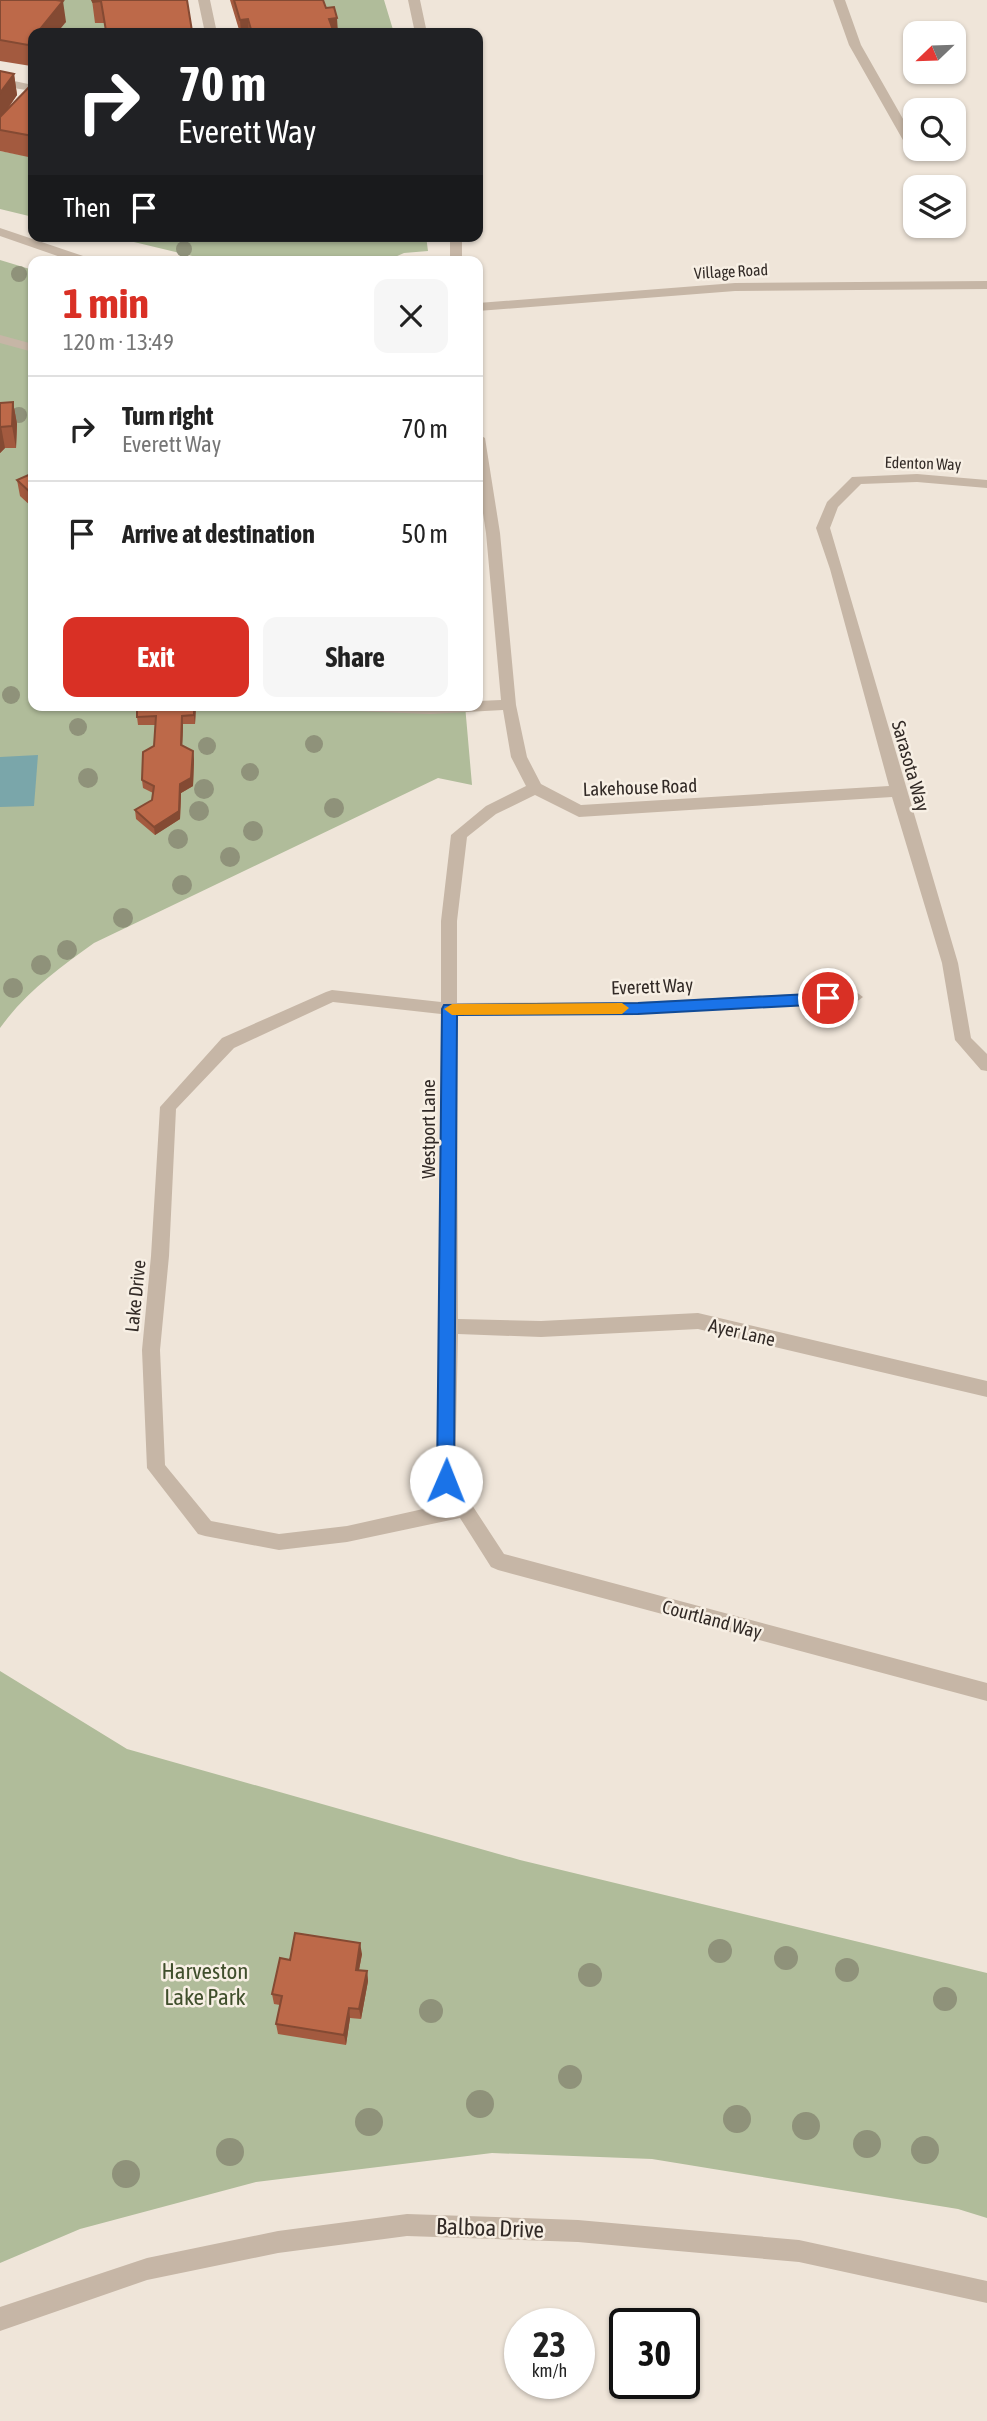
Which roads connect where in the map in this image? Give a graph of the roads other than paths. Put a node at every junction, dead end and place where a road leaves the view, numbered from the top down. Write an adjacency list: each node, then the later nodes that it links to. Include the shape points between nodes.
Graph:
1 (204, 0): 4 (street)
2 (414, 0): 5 (street)
3 (839, 0): 8 (street, via 855,45)
4 (210, 28)
5 (420, 28)
6 (0, 82): 7 (street)
7 (28, 87)
8 (903, 130)
9 (1, 233): 10 (street)
10 (28, 242)
11 (28, 242): 12 (street)
12 (70, 256)
13 (987, 285): 14 (street, Village Road, via 735,287)
14 (483, 307)
15 (0, 339): 16 (street)
16 (28, 347)
17 (483, 470): 20 (street)
18 (857, 480): 19 (street, Edenton Way, via 918,478); 23 (street, Sarasota Way, via 832,505 823,528)
19 (987, 484)
20 (509, 705): 21 (street); 22 (street, via 519,757)
21 (483, 707)
22 (535, 788): 23 (street, Lakehouse Road, via 579,811); 25 (street, Westport Lane, via 491,810 459,835 449,921)
23 (898, 791): 26 (street, Sarasota Way, via 950,963 963,1040)
24 (855, 997): 25 (street, Everett Way, via 638,1008)
25 (450, 1009): 27 (street, Westport Lane); 29 (street, Lake Drive, via 332,996 228,1043 168,1107 151,1350 156,1468 205,1528 279,1542 346,1534)
26 (987, 1065)
27 (449, 1326): 28 (street, Ayer Lane, via 541,1329 698,1321); 29 (street, Westport Lane, via 446,1481)
28 (987, 1389)
29 (463, 1509): 30 (street, Courtland Way, via 498,1561)
30 (987, 1692)
31 (987, 2292): 32 (street, Balboa Drive, via 799,2250 578,2231 407,2225 278,2242 147,2269)
32 (0, 2319)

